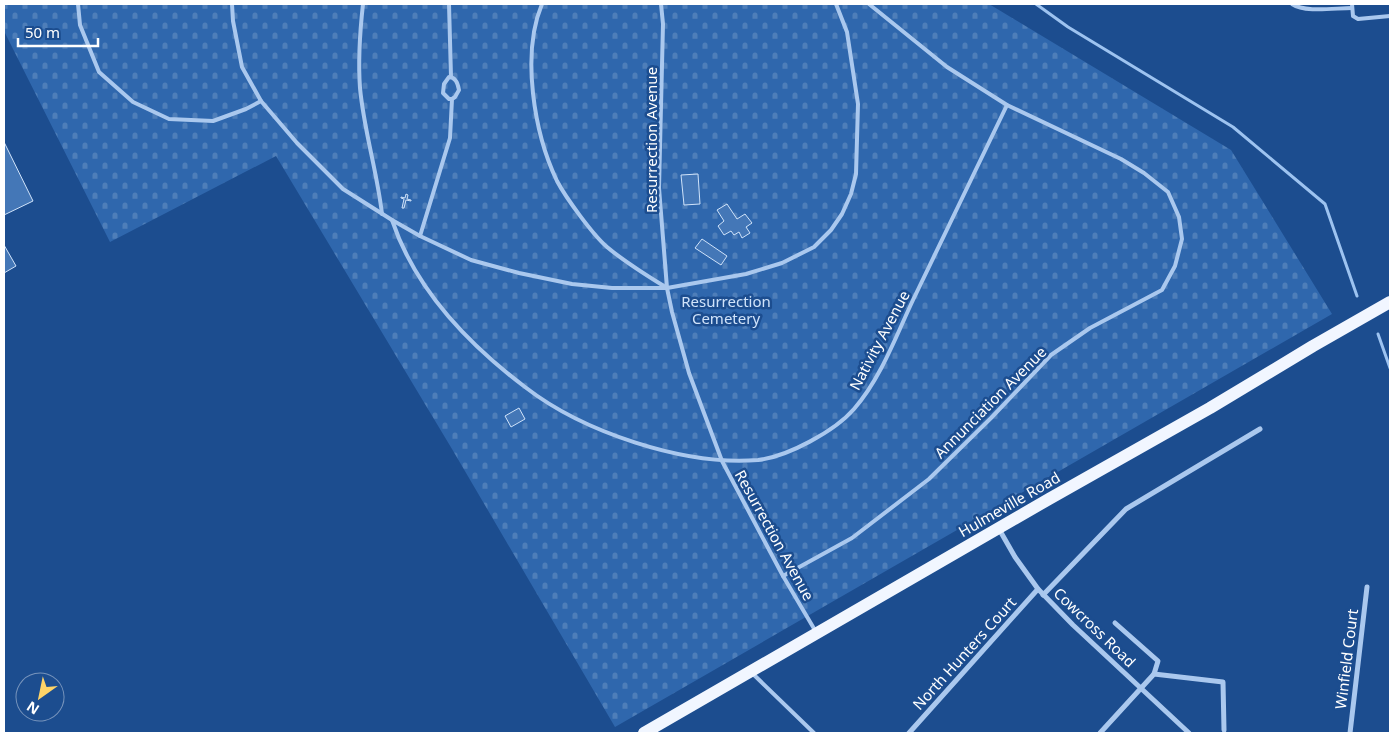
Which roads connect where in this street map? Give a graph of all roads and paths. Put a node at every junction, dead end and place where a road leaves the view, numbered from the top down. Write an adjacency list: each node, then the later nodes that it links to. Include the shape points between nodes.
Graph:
1 (78, 4): 14 (lane, via 80,25 99,72 133,102 169,119 212,121)
2 (232, 4): 14 (lane, via 242,67)
3 (363, 4): 16 (lane, via 360,87)
4 (449, 4): 12 (lane)
5 (542, 4): 19 (lane, via 537,15 531,54 534,97 543,144 558,182 606,246)
6 (661, 4): 19 (lane, Resurrection Avenue, via 659,188)
7 (836, 4): 19 (lane, via 847,32 858,104 856,174 842,214 814,246 782,263 746,274)
8 (869, 4): 15 (lane, Annunciation Avenue, via 947,67)
9 (1292, 4): 10 (lane, via 1315,9)
10 (1352, 6): 11 (lane, via 1353,16 1358,19)
11 (1390, 16)
12 (451, 77): 13 (lane, via 456,80 459,90); 13 (lane, via 446,80 443,93)
13 (452, 99): 18 (lane, via 450,138)
14 (261, 101): 16 (lane, via 297,143 344,189)
15 (1007, 105): 22 (lane, Nativity Avenue, via 881,368 854,410 827,432 794,449 760,460); 24 (lane, Annunciation Avenue, via 1121,159 1168,192 1179,218 1182,238 1175,266 1162,290 1090,328 1051,355 943,466 908,496 852,538)
16 (382, 214): 17 (lane)
17 (392, 220): 18 (lane); 22 (lane, Nativity Avenue, via 398,238 421,279 454,324 487,357 536,395 569,415 615,436 670,452)
18 (420, 236): 19 (lane, via 471,260 519,274 612,288)
19 (667, 288): 22 (lane, Resurrection Avenue, via 690,373)
20 (1390, 302): 23 (main road, Hulmeville Road)
21 (1260, 429): 27 (street, via 1126,509)
22 (722, 460): 24 (lane, Resurrection Avenue)
23 (999, 528): 26 (street, Cowcross Road); 29 (main road, Hulmeville Road)
24 (783, 576): 29 (lane, Resurrection Avenue)
25 (1367, 587): 39 (street, Winfield Court)
26 (1038, 590): 27 (street, Cowcross Road); 36 (street, North Hunters Court)
27 (1043, 595): 32 (street, Cowcross Road)
28 (1115, 623): 31 (street, via 1158,661)
29 (817, 634): 30 (main road, Hulmeville Road)
30 (750, 672): 34 (main road, Hulmeville Road); 35 (lane)
31 (1154, 674): 32 (street); 33 (street, via 1223,682)
32 (1142, 689): 37 (street); 38 (street, Cowcross Road)
33 (1224, 730)
34 (644, 733)
35 (814, 733)
36 (909, 733)
37 (1100, 733)
38 (1189, 733)
39 (1350, 733)

